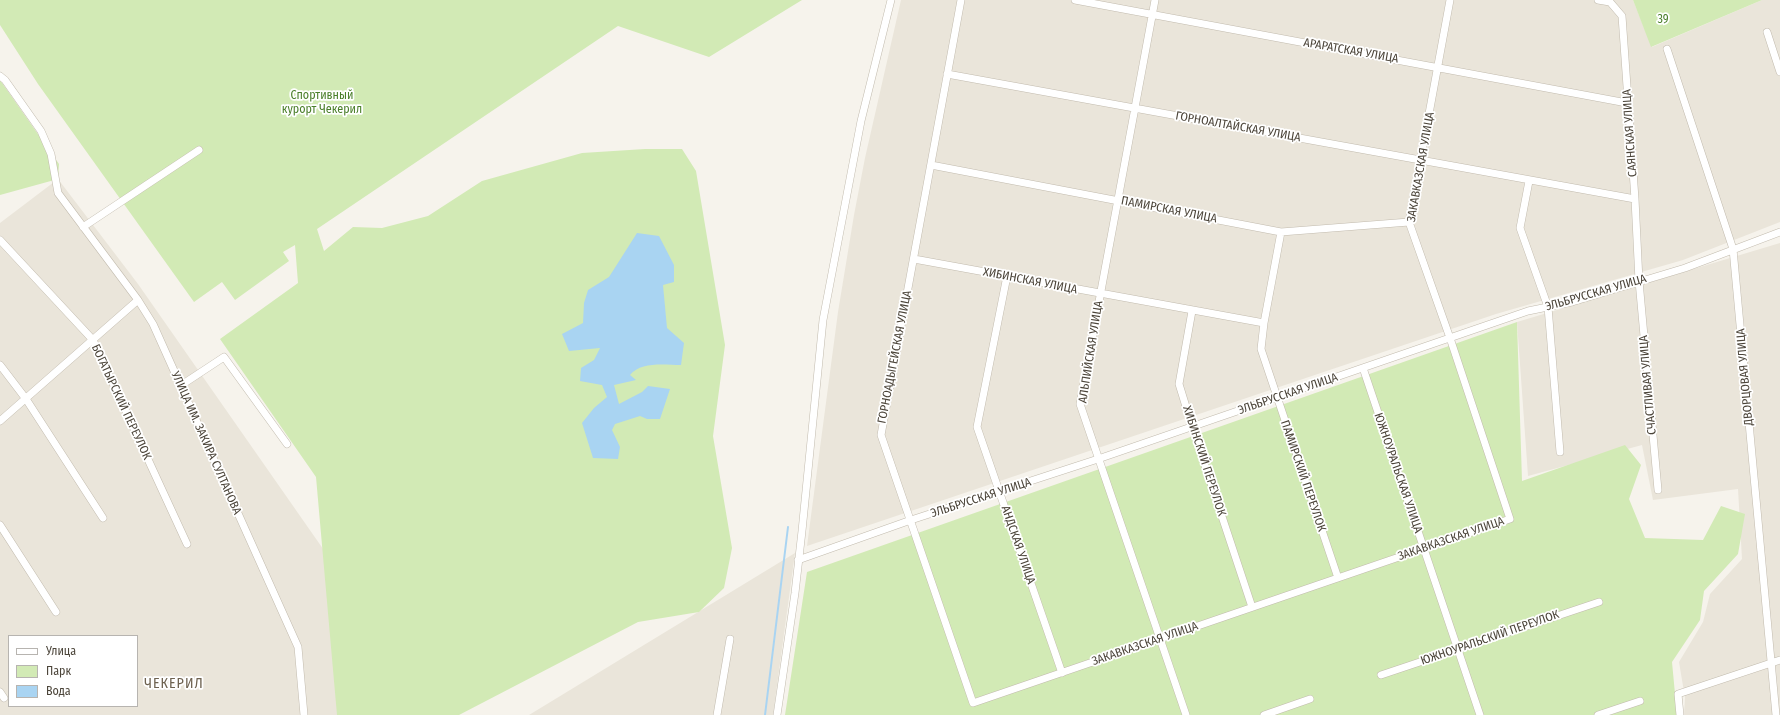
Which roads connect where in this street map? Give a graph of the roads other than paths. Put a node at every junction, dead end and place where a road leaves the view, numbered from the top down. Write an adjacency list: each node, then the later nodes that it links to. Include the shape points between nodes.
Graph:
1 (891, 0): 55 (street, via 861,121 823,320)
2 (961, 0): 12 (street, ГОРНОАДЫГЕЙСКАЯ УЛИЦА)
3 (1075, 0): 7 (street, АРАРАТСКАЯ УЛИЦА)
4 (1155, 0): 7 (street, АЛЬПИЙСКАЯ УЛИЦА)
5 (1450, 0): 10 (street, ЗАКАВКАЗСКАЯ УЛИЦА)
6 (1598, 0): 14 (street, САЯНСКАЯ УЛИЦА, via 1610,2 1622,16)
7 (1152, 15): 10 (street, АРАРАТСКАЯ УЛИЦА); 15 (street, АЛЬПИЙСКАЯ УЛИЦА)
8 (1766, 32): 11 (street)
9 (1667, 49): 27 (street, ДВОРЦОВАЯ УЛИЦА)
10 (1438, 67): 14 (street, АРАРАТСКАЯ УЛИЦА); 17 (street, ЗАКАВКАЗСКАЯ УЛИЦА)
11 (1780, 72)
12 (947, 74): 15 (street, ГОРНОАЛТАЙСКАЯ УЛИЦА); 18 (street, ГОРНОАДЫГЕЙСКАЯ УЛИЦА)
13 (2, 77): 23 (street, УЛИЦА ИМ. ЗАКИРА СУЛТАНОВА, via 41,131 51,154 58,193)
14 (1627, 103): 20 (street, САЯНСКАЯ УЛИЦА)
15 (1135, 108): 17 (street, ГОРНОАЛТАЙСКАЯ УЛИЦА); 21 (street, АЛЬПИЙСКАЯ УЛИЦА)
16 (199, 150): 23 (street)
17 (1421, 160): 19 (street, ГОРНОАЛТАЙСКАЯ УЛИЦА); 22 (street, ЗАКАВКАЗСКАЯ УЛИЦА)
18 (931, 165): 21 (street, ПАМИРСКАЯ УЛИЦА); 28 (street, ГОРНОАДЫГЕЙСКАЯ УЛИЦА)
19 (1529, 181): 20 (street, ГОРНОАЛТАЙСКАЯ УЛИЦА); 33 (street, via 1520,228)
20 (1635, 199): 30 (street, САЯНСКАЯ УЛИЦА)
21 (1118, 200): 24 (street, ПАМИРСКАЯ УЛИЦА); 31 (street, АЛЬПИЙСКАЯ УЛИЦА)
22 (1409, 222): 24 (street, ПАМИРСКАЯ УЛИЦА); 36 (street, ЗАКАВКАЗСКАЯ УЛИЦА)
23 (83, 227): 32 (street, УЛИЦА ИМ. ЗАКИРА СУЛТАНОВА)
24 (1281, 232): 35 (street, ПАМИРСКИЙ ПЕРЕУЛОК)
25 (1780, 232): 27 (street, ЭЛЬБРУССКАЯ УЛИЦА)
26 (0, 240): 37 (street, БОГАТЫРСКИЙ ПЕРЕУЛОК)
27 (1733, 249): 30 (street, ЭЛЬБРУССКАЯ УЛИЦА, via 1685,268); 64 (street, ДВОРЦОВАЯ УЛИЦА)
28 (914, 259): 29 (street, ХИБИНСКАЯ УЛИЦА); 51 (street, ГОРНОАДЫГЕЙСКАЯ УЛИЦА, via 881,435)
29 (1007, 276): 31 (street, ХИБИНСКАЯ УЛИЦА); 49 (street, АНДСКАЯ УЛИЦА, via 977,427)
30 (1639, 281): 33 (street, ЭЛЬБРУССКАЯ УЛИЦА, via 1572,302); 48 (street, СЧАСТЛИВАЯ УЛИЦА)
31 (1100, 294): 34 (street, ХИБИНСКАЯ УЛИЦА); 47 (street, АЛЬПИЙСКАЯ УЛИЦА, via 1080,404)
32 (138, 300): 37 (street); 40 (street, УЛИЦА ИМ. ЗАКИРА СУЛТАНОВА, via 153,324)
33 (1548, 306): 36 (street, ЭЛЬБРУССКАЯ УЛИЦА); 46 (street)
34 (1192, 311): 35 (street, ХИБИНСКАЯ УЛИЦА); 44 (street, ХИБИНСКИЙ ПЕРЕУЛОК, via 1179,384)
35 (1264, 323): 41 (street, ПАМИРСКИЙ ПЕРЕУЛОК, via 1261,349)
36 (1450, 338): 39 (street, ЭЛЬБРУССКАЯ УЛИЦА); 54 (street, ЗАКАВКАЗСКАЯ УЛИЦА, via 1510,519)
37 (93, 340): 42 (street); 53 (street, БОГАТЫРСКИЙ ПЕРЕУЛОК)
38 (0, 365): 42 (street)
39 (1363, 368): 41 (street, ЭЛЬБРУССКАЯ УЛИЦА); 54 (street, ЮЖНОУРАЛЬСКАЯ УЛИЦА)
40 (180, 386): 45 (street, via 224,357); 70 (street, УЛИЦА ИМ. ЗАКИРА СУЛТАНОВА, via 298,647)
41 (1277, 397): 44 (street, ЭЛЬБРУССКАЯ УЛИЦА); 56 (street, ПАМИРСКИЙ ПЕРЕУЛОК)
42 (26, 399): 43 (street); 50 (street)
43 (0, 421)
44 (1192, 426): 47 (street, ЭЛЬБРУССКАЯ УЛИЦА); 58 (street, ХИБИНСКИЙ ПЕРЕУЛОК)
45 (287, 444)
46 (1560, 452)
47 (1098, 459): 49 (street, ЭЛЬБРУССКАЯ УЛИЦА); 61 (street, АЛЬПИЙСКАЯ УЛИЦА)
48 (1658, 490)
49 (1000, 492): 51 (street, ЭЛЬБРУССКАЯ УЛИЦА); 65 (street, АНДСКАЯ УЛИЦА)
50 (103, 518)
51 (911, 520): 55 (street, ЭЛЬБРУССКАЯ УЛИЦА); 69 (street, ГОРНОАДЫГЕЙСКАЯ УЛИЦА)
52 (0, 525): 59 (street)
53 (187, 544)
54 (1424, 549): 56 (street, ЗАКАВКАЗСКАЯ УЛИЦА); 62 (street, ЮЖНОУРАЛЬСКАЯ УЛИЦА)
55 (798, 560): 72 (street)
56 (1338, 578): 58 (street, ЗАКАВКАЗСКАЯ УЛИЦА)
57 (1599, 602): 62 (street, ЮЖНОУРАЛЬСКИЙ ПЕРЕУЛОК)
58 (1252, 608): 61 (street, ЗАКАВКАЗСКАЯ УЛИЦА)
59 (56, 612)
60 (730, 639): 71 (street)
61 (1160, 639): 65 (street, ЗАКАВКАЗСКАЯ УЛИЦА); 73 (street, АЛЬПИЙСКАЯ УЛИЦА)
62 (1458, 649): 66 (street, ЮЖНОУРАЛЬСКИЙ ПЕРЕУЛОК); 75 (street, ЮЖНОУРАЛЬСКАЯ УЛИЦА)
63 (1780, 660): 64 (street)
64 (1771, 664): 77 (street, via 1678,694); 78 (street, ДВОРЦОВАЯ УЛИЦА)
65 (1062, 673): 69 (street, ЗАКАВКАЗСКАЯ УЛИЦА)
66 (1381, 675)
67 (1310, 699): 74 (street)
68 (1640, 701): 76 (street)
69 (973, 703)
70 (304, 715)
71 (717, 715)
72 (776, 715)
73 (1186, 715)
74 (1264, 715)
75 (1480, 715)
76 (1598, 715)
77 (1680, 715)
78 (1776, 715)

